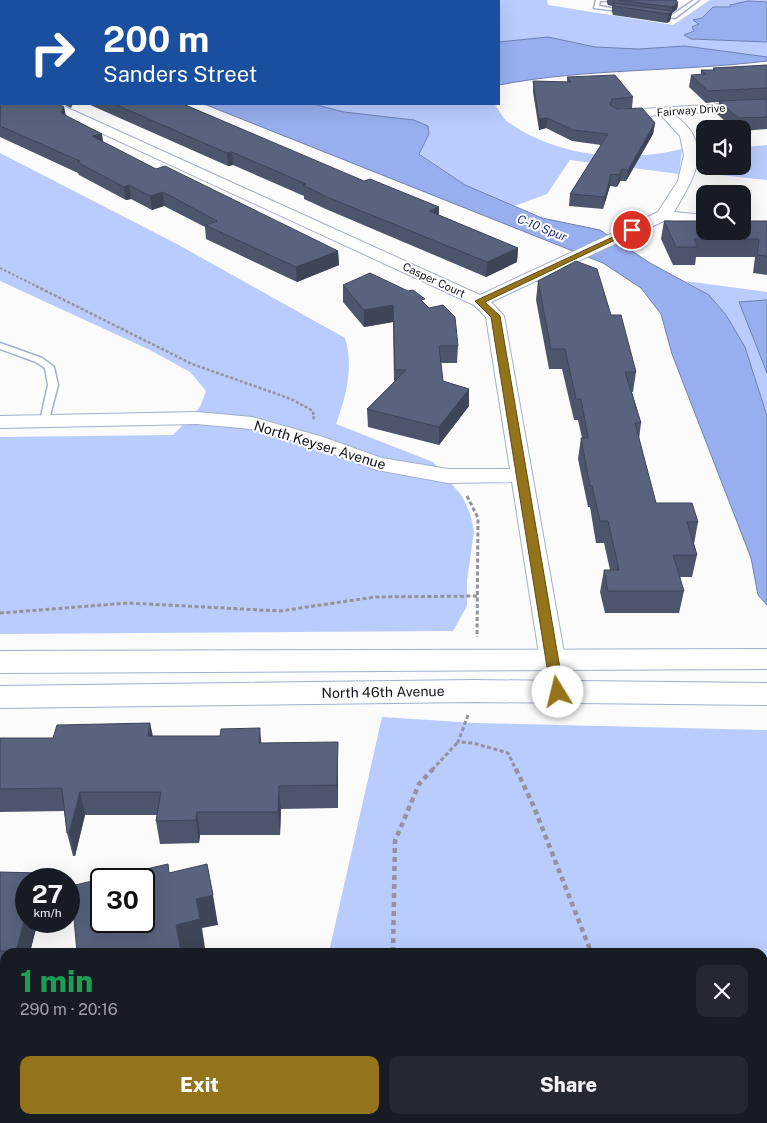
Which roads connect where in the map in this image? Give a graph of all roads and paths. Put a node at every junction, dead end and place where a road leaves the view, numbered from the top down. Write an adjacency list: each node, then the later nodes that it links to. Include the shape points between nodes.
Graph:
1 (624, 0): 3 (lane, via 598,0 596,7)
2 (697, 0): 4 (lane, via 673,17)
3 (635, 12)
4 (654, 15)
5 (52, 105): 12 (street, Casper Court)
6 (767, 105): 7 (street, Fairway Drive)
7 (664, 111): 8 (street, Fairway Drive); 9 (street, via 687,135 691,156 685,181)
8 (616, 114)
9 (664, 215): 10 (street); 12 (street)
10 (696, 219)
11 (0, 268): 16 (path, via 192,364 291,399 313,411 314,421)
12 (480, 301): 17 (street, Casper Court, via 495,316)
13 (0, 346): 14 (lane, via 40,360 49,367 53,384)
14 (45, 421): 15 (street, North Keyser Avenue); 17 (street, North Keyser Avenue, via 197,418 252,423 316,441 377,464 448,476)
15 (0, 422)
16 (322, 424)
17 (520, 475): 22 (street, Casper Court)
18 (465, 492): 19 (path, via 478,518)
19 (477, 596): 20 (path, via 376,596 280,611 128,603); 21 (path)
20 (0, 612)
21 (478, 660): 22 (street); 24 (street)
22 (552, 660): 23 (street); 26 (street, Casper Court)
23 (767, 660)
24 (0, 662)
25 (473, 691): 26 (street, North 46th Avenue); 28 (street, North 46th Avenue); 29 (path, via 470,711)
26 (558, 692): 27 (street, North 46th Avenue)
27 (767, 694)
28 (0, 697)
29 (458, 742): 30 (path, via 419,784 395,841); 31 (path, via 508,753 534,807)
30 (393, 948)
31 (589, 948)

